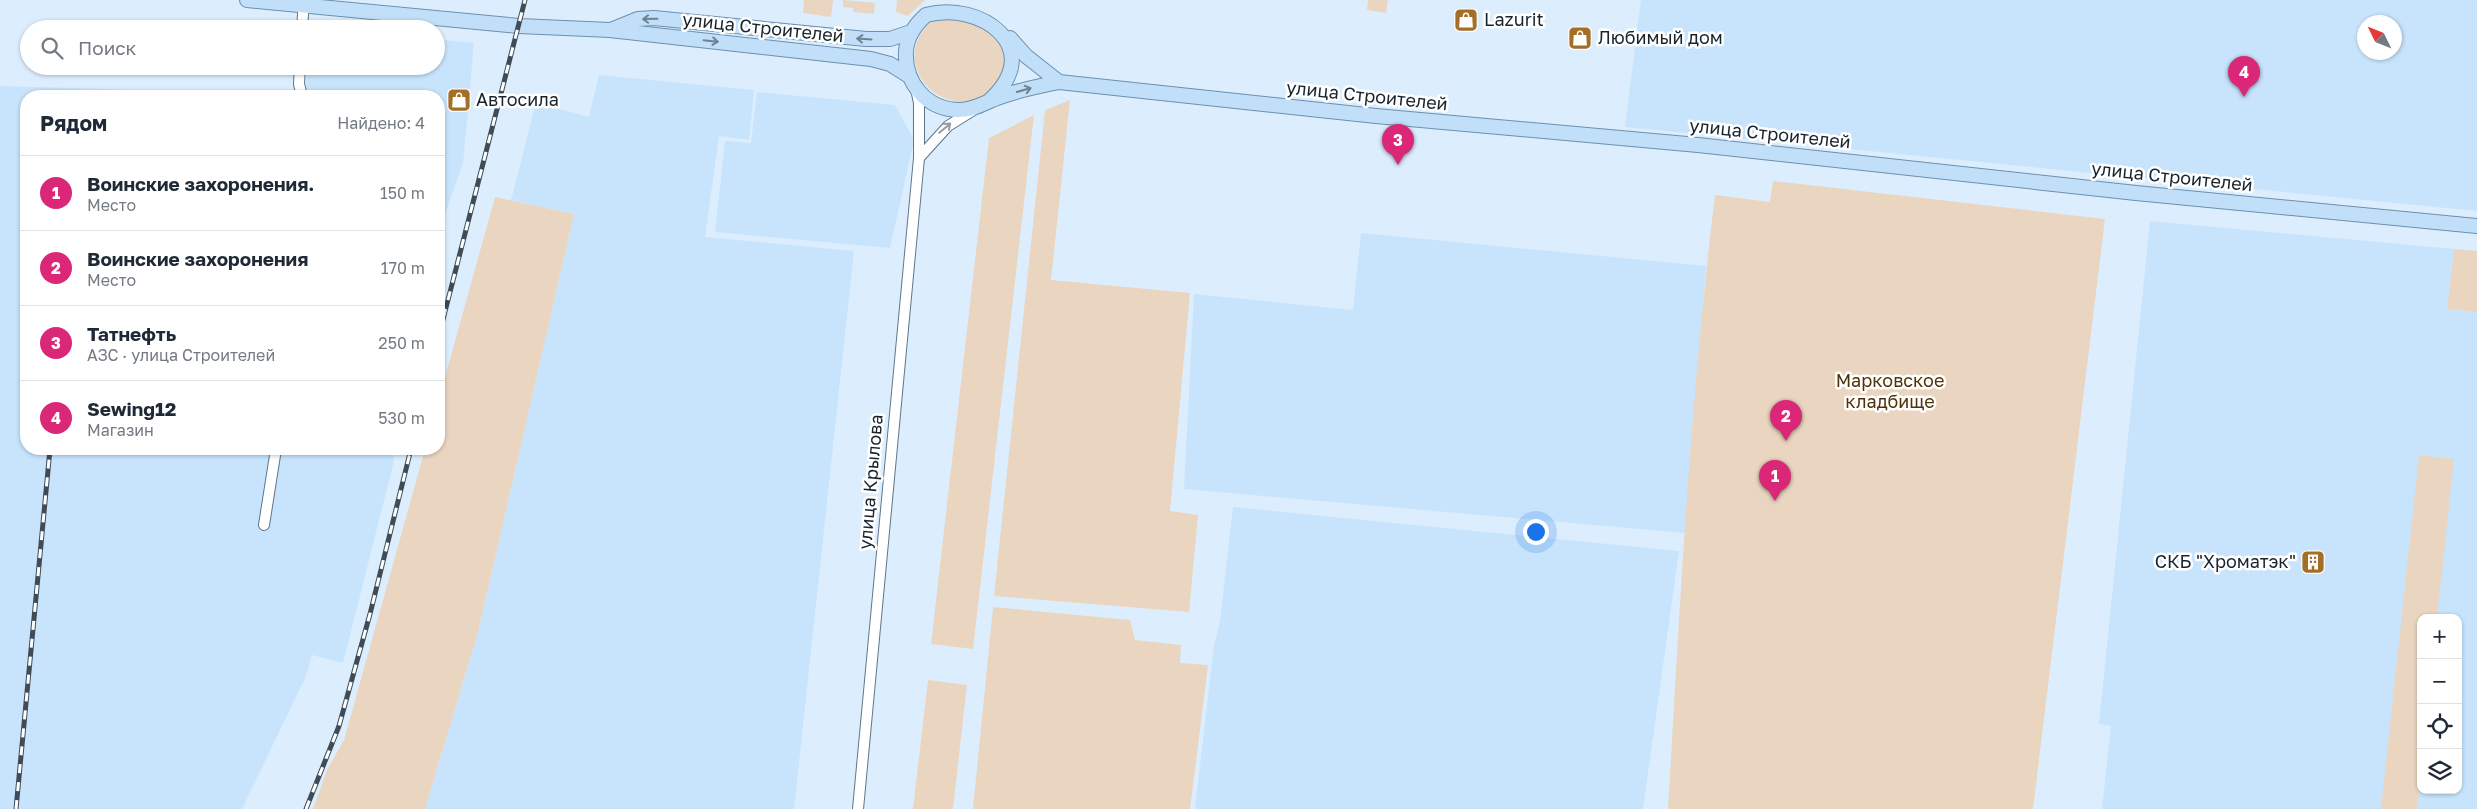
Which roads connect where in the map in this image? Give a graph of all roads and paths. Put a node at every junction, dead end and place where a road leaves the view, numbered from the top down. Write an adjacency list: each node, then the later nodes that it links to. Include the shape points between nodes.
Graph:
1 (246, 0): 2 (main road, улица Строителей)
2 (254, 0): 3 (main road, улица Строителей)
3 (304, 3): 5 (street); 6 (main road, улица Строителей, via 519,26)
4 (938, 5): 7 (main road); 8 (main road, via 968,4 994,13)
5 (303, 20)
6 (610, 30): 7 (main road, улица Строителей, one-way to 6, via 890,39 866,39 654,18 638,19); 10 (main road, улица Строителей, one-way to 10, via 870,59 890,64)
7 (911, 32): 10 (main road, улица Строителей, via 906,54)
8 (1009, 38): 11 (main road); 14 (main road, via 1012,66 1000,91)
9 (300, 75): 13 (street)
10 (909, 76): 12 (main road, улица Строителей)
11 (1059, 82): 14 (main road, улица Строителей, one-way to 11, via 1024,89); 16 (main road, улица Строителей, via 1376,116 1809,156 2136,194)
12 (916, 89): 14 (main road, улица Строителей, via 929,101 944,108 962,110); 15 (street, улица Крылова, via 920,103)
13 (300, 90)
14 (984, 104): 15 (street, one-way to 14, via 948,126)
15 (919, 158): 19 (street, улица Крылова)
16 (2477, 226)
17 (275, 455): 18 (street)
18 (264, 524)
19 (858, 809)

